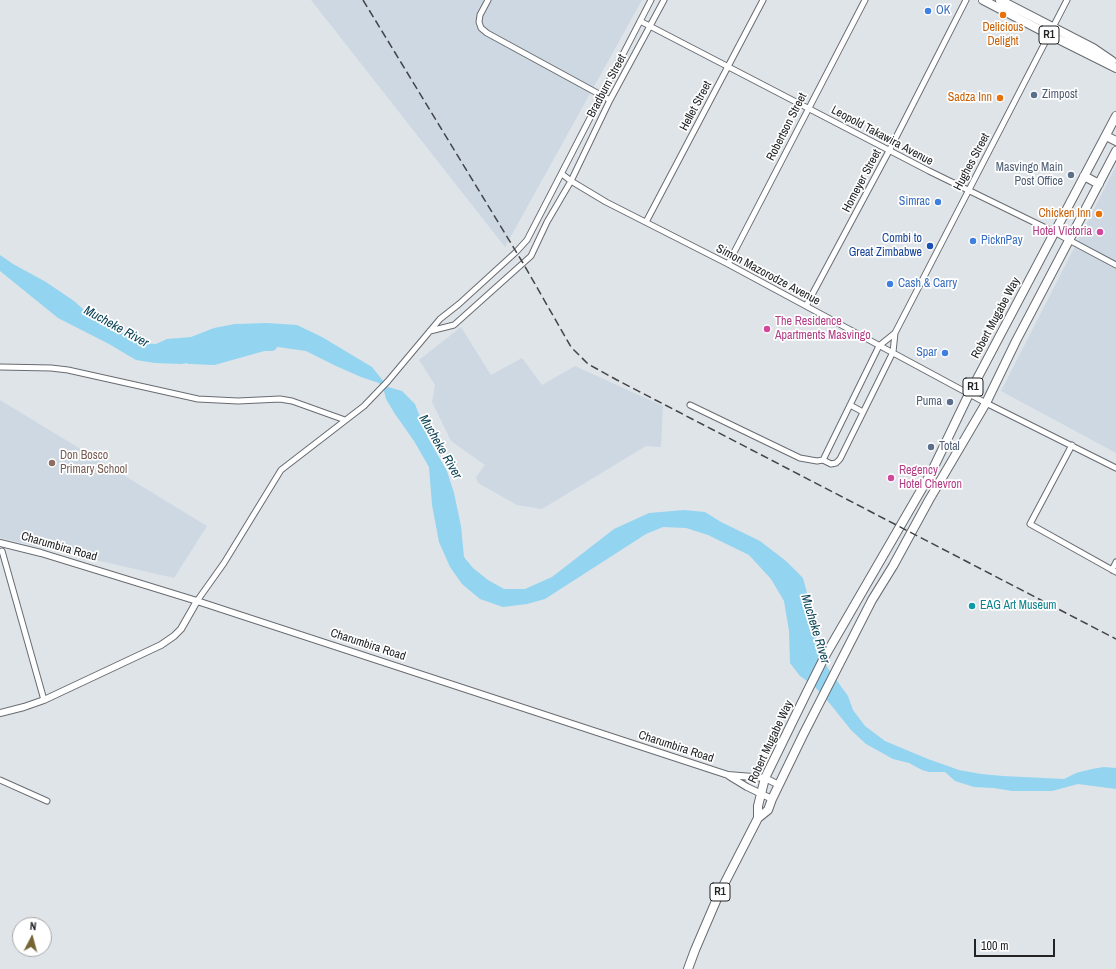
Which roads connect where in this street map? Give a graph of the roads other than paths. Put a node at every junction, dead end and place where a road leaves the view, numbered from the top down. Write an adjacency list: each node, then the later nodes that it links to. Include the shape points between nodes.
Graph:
1 (488, 0): 16 (street, via 480,15 481,28)
2 (651, 0): 10 (street, Bradburn Street)
3 (664, 0): 11 (street, Bradburn Street)
4 (763, 0): 14 (street, Hellet Street)
5 (865, 0): 18 (street, Robertson Street)
6 (966, 0): 22 (street, Homeyer Street)
7 (983, 0): 12 (highway, R1)
8 (1000, 0): 12 (highway, R1)
9 (1067, 0): 12 (street, Hughes Street)
10 (640, 21): 11 (street, Leopold Takawira Avenue); 16 (street, Bradburn Street)
11 (650, 26): 14 (street, Leopold Takawira Avenue); 17 (street, Bradburn Street)
12 (1052, 31): 13 (highway, R1, via 1093,48); 15 (highway, R1); 28 (street, Hughes Street)
13 (1116, 64)
14 (728, 67): 18 (street, Leopold Takawira Avenue); 29 (street, Hellet Street)
15 (1116, 68)
16 (602, 96): 17 (street); 24 (street, Bradburn Street)
17 (610, 100): 26 (street, Bradburn Street)
18 (808, 108): 22 (street, Leopold Takawira Avenue); 32 (street, Robertson Street)
19 (1116, 116): 20 (highway, Robert Mugabe Way / R1)
20 (1106, 136): 21 (highway); 25 (highway, Robert Mugabe Way / R1)
21 (1116, 141)
22 (889, 151): 28 (street, Leopold Takawira Avenue); 34 (street, Homeyer Street)
23 (1116, 151): 27 (highway, Robert Mugabe Way / R1)
24 (562, 174): 26 (street, Simon Mazorodze Avenue); 35 (street, Bradburn Street, via 527,240)
25 (1084, 176): 27 (highway); 30 (highway, Robert Mugabe Way / R1)
26 (571, 182): 29 (street, Simon Mazorodze Avenue); 35 (street, Bradburn Street, via 531,256 454,325)
27 (1099, 184): 31 (highway, Robert Mugabe Way / R1)
28 (968, 191): 30 (street, Leopold Takawira Avenue); 36 (street, Hughes Street)
29 (646, 222): 32 (street, Simon Mazorodze Avenue)
30 (1054, 232): 31 (street, Leopold Takawira Avenue); 40 (highway, Robert Mugabe Way / R1)
31 (1070, 241): 33 (street, Leopold Takawira Avenue); 41 (highway, Robert Mugabe Way / R1)
32 (728, 264): 34 (street, Simon Mazorodze Avenue)
33 (1116, 265)
34 (806, 306): 37 (street, Simon Mazorodze Avenue)
35 (429, 331): 45 (street, Bradburn Street, via 379,391)
36 (895, 333): 37 (street); 38 (street)
37 (880, 346): 38 (street, Simon Mazorodze Avenue); 43 (street)
38 (893, 352): 40 (street, Simon Mazorodze Avenue); 44 (street)
39 (0, 367): 45 (street, via 68,370 198,399 238,402 280,399)
40 (969, 394): 41 (street, Simon Mazorodze Avenue); 58 (highway, Robert Mugabe Way / R1, via 931,473 825,656)
41 (986, 403): 46 (street, Simon Mazorodze Avenue); 60 (highway, Robert Mugabe Way / R1, via 872,600)
42 (690, 405): 47 (street, via 800,458)
43 (850, 406): 44 (street); 47 (street)
44 (863, 412): 47 (street, via 840,459 834,464)
45 (345, 420): 54 (street, Bradburn Street, via 281,470 224,563)
46 (1072, 445): 48 (street, Simon Mazorodze Avenue); 53 (street, via 1030,524)
47 (823, 460)
48 (1116, 468)
49 (0, 543): 50 (street, Charumbira Road)
50 (7, 544): 51 (street); 54 (street, Charumbira Road, via 41,552)
51 (1, 552): 55 (street)
52 (1116, 562): 53 (street)
53 (1114, 571)
54 (197, 601): 55 (street, via 181,629 174,636); 57 (street, Charumbira Road)
55 (44, 700): 56 (street)
56 (0, 711)
57 (728, 775): 58 (street, Charumbira Road); 61 (street, Charumbira Road)
58 (765, 778): 60 (street, Charumbira Road); 61 (highway, Robert Mugabe Way / R1)
59 (0, 780): 63 (street)
60 (779, 785): 62 (highway, Robert Mugabe Way / R1)
61 (760, 794): 62 (street, Charumbira Road); 64 (highway, Robert Mugabe Way / R1)
62 (772, 799): 64 (highway, Robert Mugabe Way / R1, via 768,810)
63 (47, 802)
64 (758, 818): 65 (highway, R1, via 719,894)
65 (688, 969)

